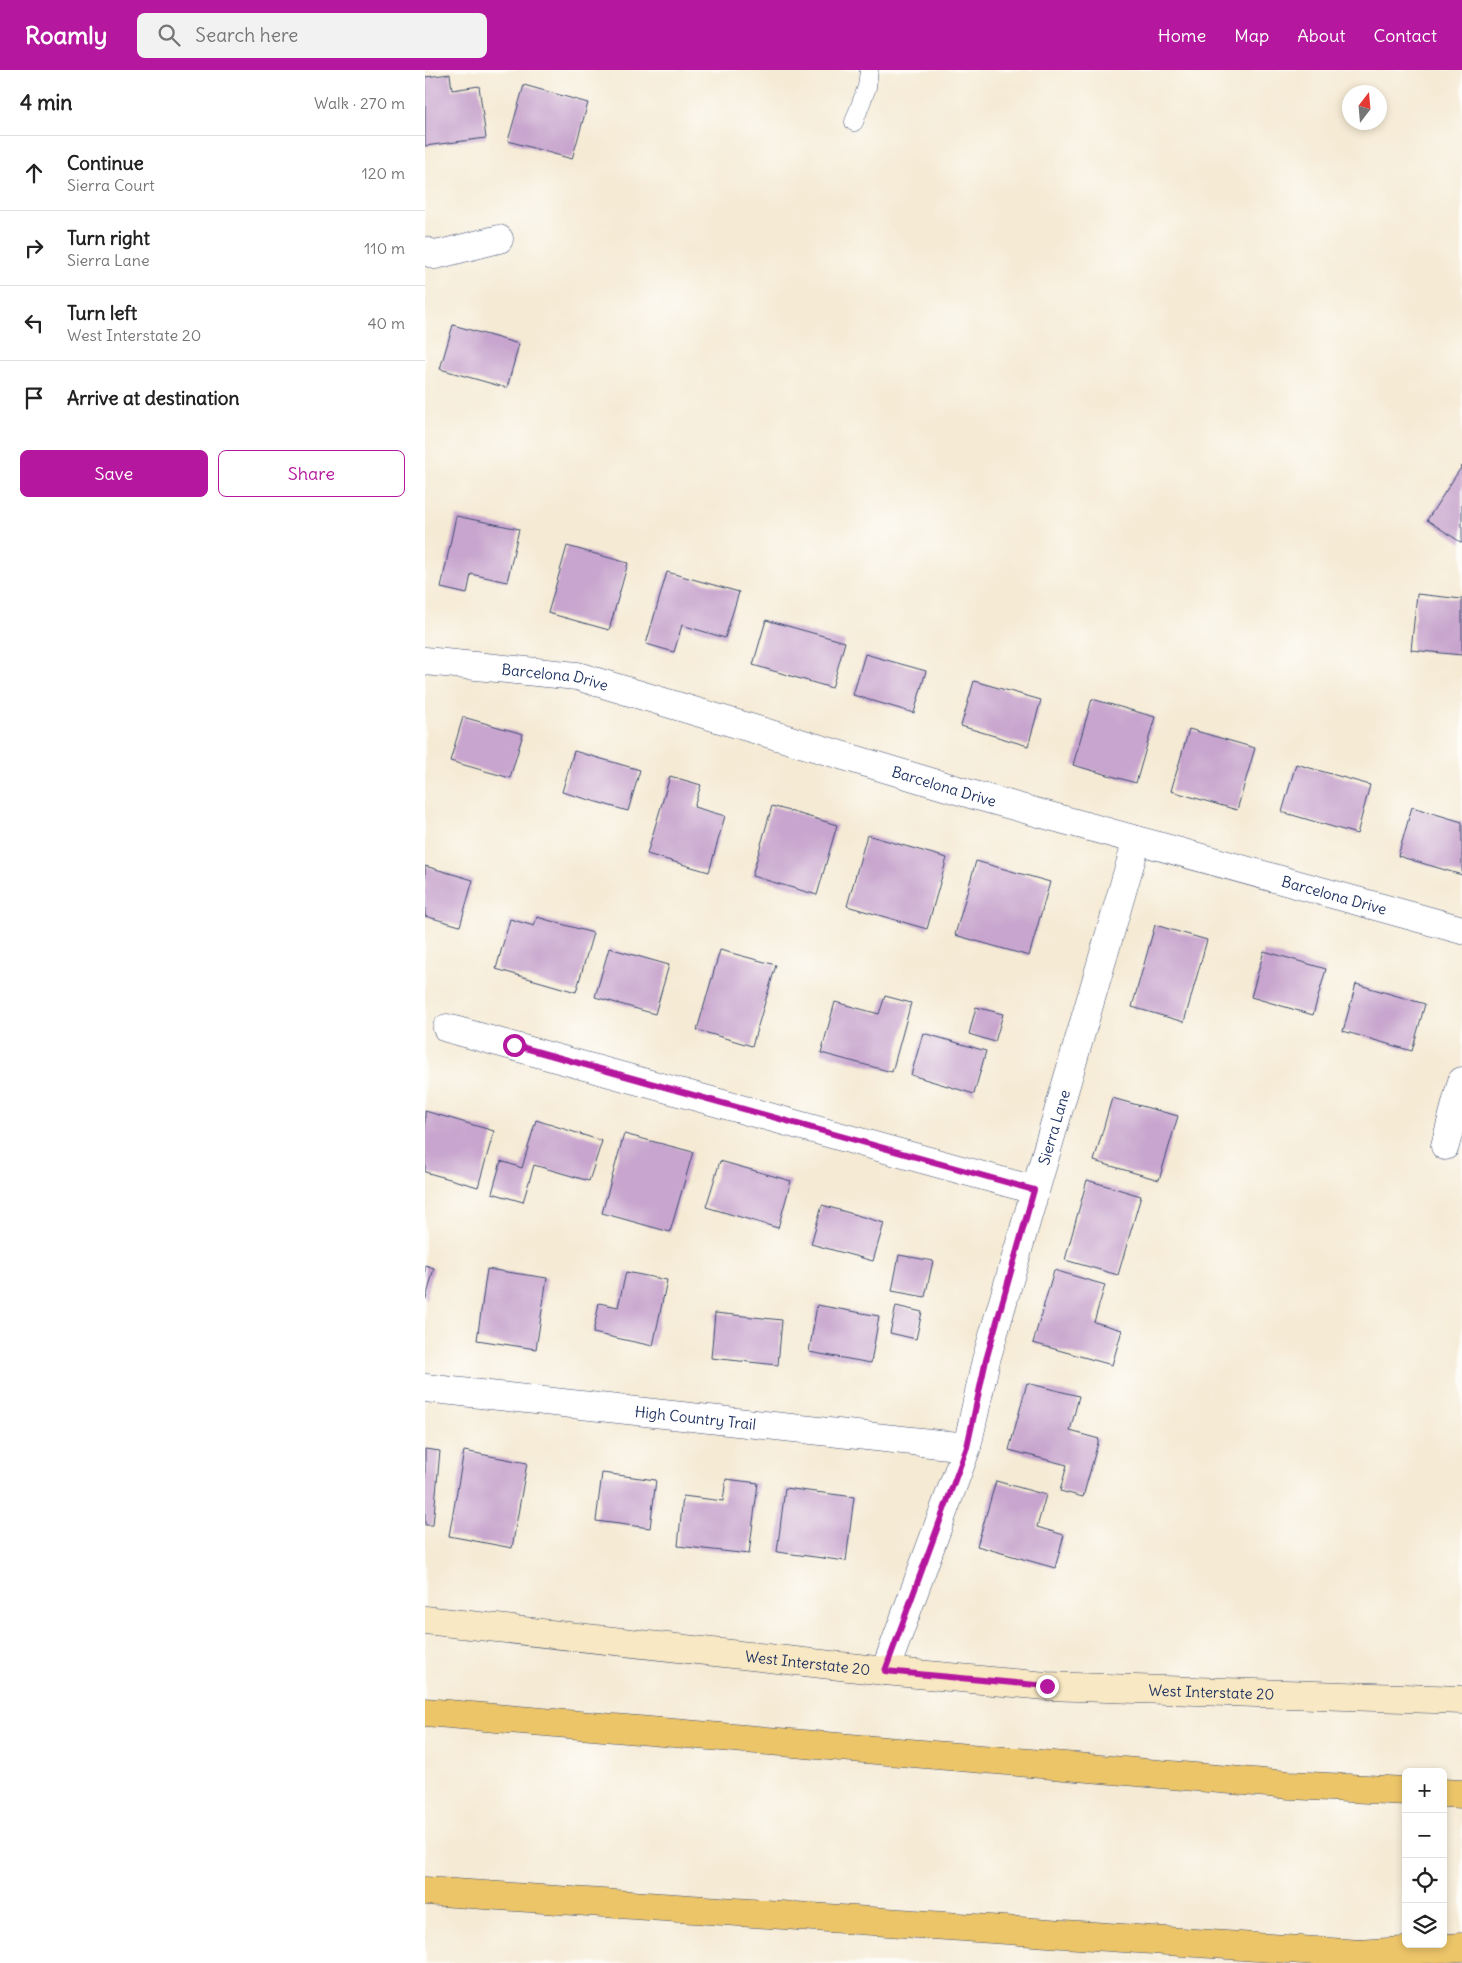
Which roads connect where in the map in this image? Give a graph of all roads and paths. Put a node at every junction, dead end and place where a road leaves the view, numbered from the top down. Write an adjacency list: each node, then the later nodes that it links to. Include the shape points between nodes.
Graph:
1 (869, 70): 2 (lane, via 867,87)
2 (854, 122)
3 (499, 239): 4 (street, via 436,255)
4 (425, 252)
5 (425, 661): 6 (street, Barcelona Drive, via 577,676 974,795)
6 (1137, 840): 7 (street, Barcelona Drive); 11 (street, Sierra Lane)
7 (1462, 930)
8 (447, 1028): 11 (street)
9 (1462, 1081): 10 (street)
10 (1445, 1146)
11 (1034, 1190): 13 (street, Sierra Lane, via 986,1360)
12 (425, 1388): 13 (street, High Country Trail)
13 (967, 1447): 15 (street, Sierra Lane)
14 (425, 1620): 15 (main road, West Interstate 20)
15 (885, 1671): 16 (main road, West Interstate 20, via 1047,1686)
16 (1462, 1700)
17 (425, 1712): 18 (highway, via 1280,1784)
18 (1402, 1791)
19 (1447, 1793): 20 (highway)
20 (1462, 1794)
21 (425, 1891): 23 (highway)
22 (1462, 1947): 23 (highway)
23 (1361, 1954): 24 (highway)
24 (1243, 1963)

